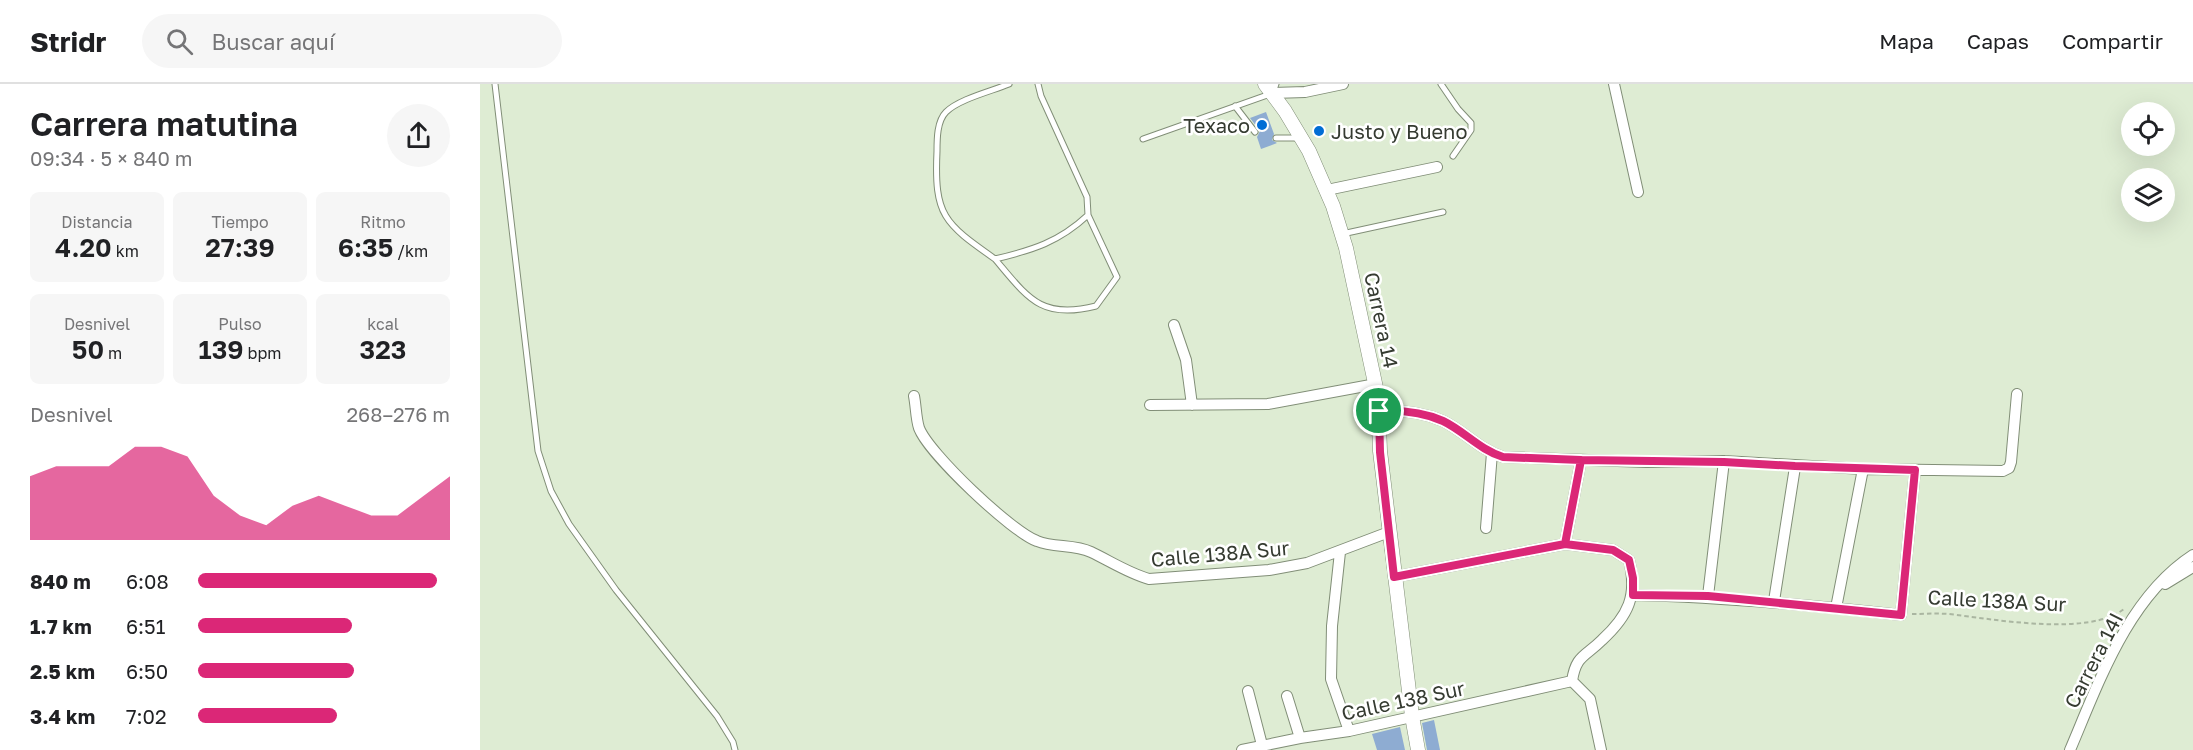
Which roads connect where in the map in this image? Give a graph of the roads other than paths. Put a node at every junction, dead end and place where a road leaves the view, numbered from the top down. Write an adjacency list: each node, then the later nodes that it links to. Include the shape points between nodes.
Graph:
1 (495, 84): 53 (lane, via 538,451 551,491 569,524 616,590 717,716)
2 (1009, 84): 20 (lane, via 945,112 938,130 935,184 944,217 962,236)
3 (1038, 84): 18 (lane, via 1087,197)
4 (1343, 84): 7 (street, via 1305,92)
5 (1441, 84): 13 (lane, via 1471,123 1471,130)
6 (1614, 84): 16 (street)
7 (1271, 87): 8 (lane); 11 (street, Carrera 14)
8 (1235, 106): 9 (lane); 12 (lane)
9 (1255, 132)
10 (1276, 138): 11 (lane)
11 (1302, 138): 15 (street, Carrera 14)
12 (1143, 139)
13 (1453, 156)
14 (1437, 167): 15 (street)
15 (1327, 190): 19 (street, Carrera 14)
16 (1638, 192)
17 (1443, 212): 19 (lane)
18 (1088, 215): 20 (lane, via 1071,230 1032,250); 20 (lane, via 1117,276 1096,306 1080,310 1043,307 1025,294)
19 (1342, 234): 22 (street, Carrera 14)
20 (995, 259)
21 (1174, 325): 26 (street, via 1186,360)
22 (1376, 384): 26 (street, via 1268,404); 27 (street, Carrera 14)
23 (2017, 394): 33 (street, via 2009,468)
24 (914, 396): 37 (street, Calle 138A Sur, via 919,428 934,453 1026,537 1076,546 1149,579 1269,570)
25 (1150, 405): 26 (street)
26 (1192, 405)
27 (1379, 411): 28 (street, via 1422,414 1444,422); 35 (street, Carrera 14)
28 (1492, 453): 29 (street, via 1503,457); 34 (street)
29 (1581, 460): 30 (street); 36 (street)
30 (1724, 462): 31 (street); 43 (street)
31 (1795, 466): 32 (street); 44 (street)
32 (1863, 469): 33 (street); 45 (street)
33 (1915, 470): 45 (street, via 1901,615)
34 (1486, 528)
35 (1389, 532): 37 (street, Calle 138A Sur); 40 (street, Carrera 14)
36 (1565, 544): 40 (street); 42 (street, via 1613,550 1629,560)
37 (1340, 552): 50 (street, via 1331,679)
38 (2193, 555): 41 (street)
39 (2193, 567): 41 (street)
40 (1394, 577): 49 (street, Carrera 14)
41 (2155, 591): 57 (street, Carrera 14I, via 2109,658)
42 (1633, 595): 43 (street); 46 (street, via 1619,623 1574,667)
43 (1708, 596): 44 (street)
44 (1774, 601): 45 (street)
45 (1836, 608)
46 (1572, 681): 49 (street, Calle 138 Sur); 56 (street, via 1590,699)
47 (1248, 691): 52 (street)
48 (1287, 696): 51 (street)
49 (1412, 716): 50 (street, Calle 138 Sur); 55 (street, Carrera 14)
50 (1349, 731): 51 (street, Calle 138 Sur)
51 (1300, 738): 52 (street, Calle 138 Sur)
52 (1262, 745): 54 (street, Calle 138 Sur)
53 (735, 750)
54 (1242, 750)
55 (1418, 750)
56 (1601, 750)
57 (2070, 750)

